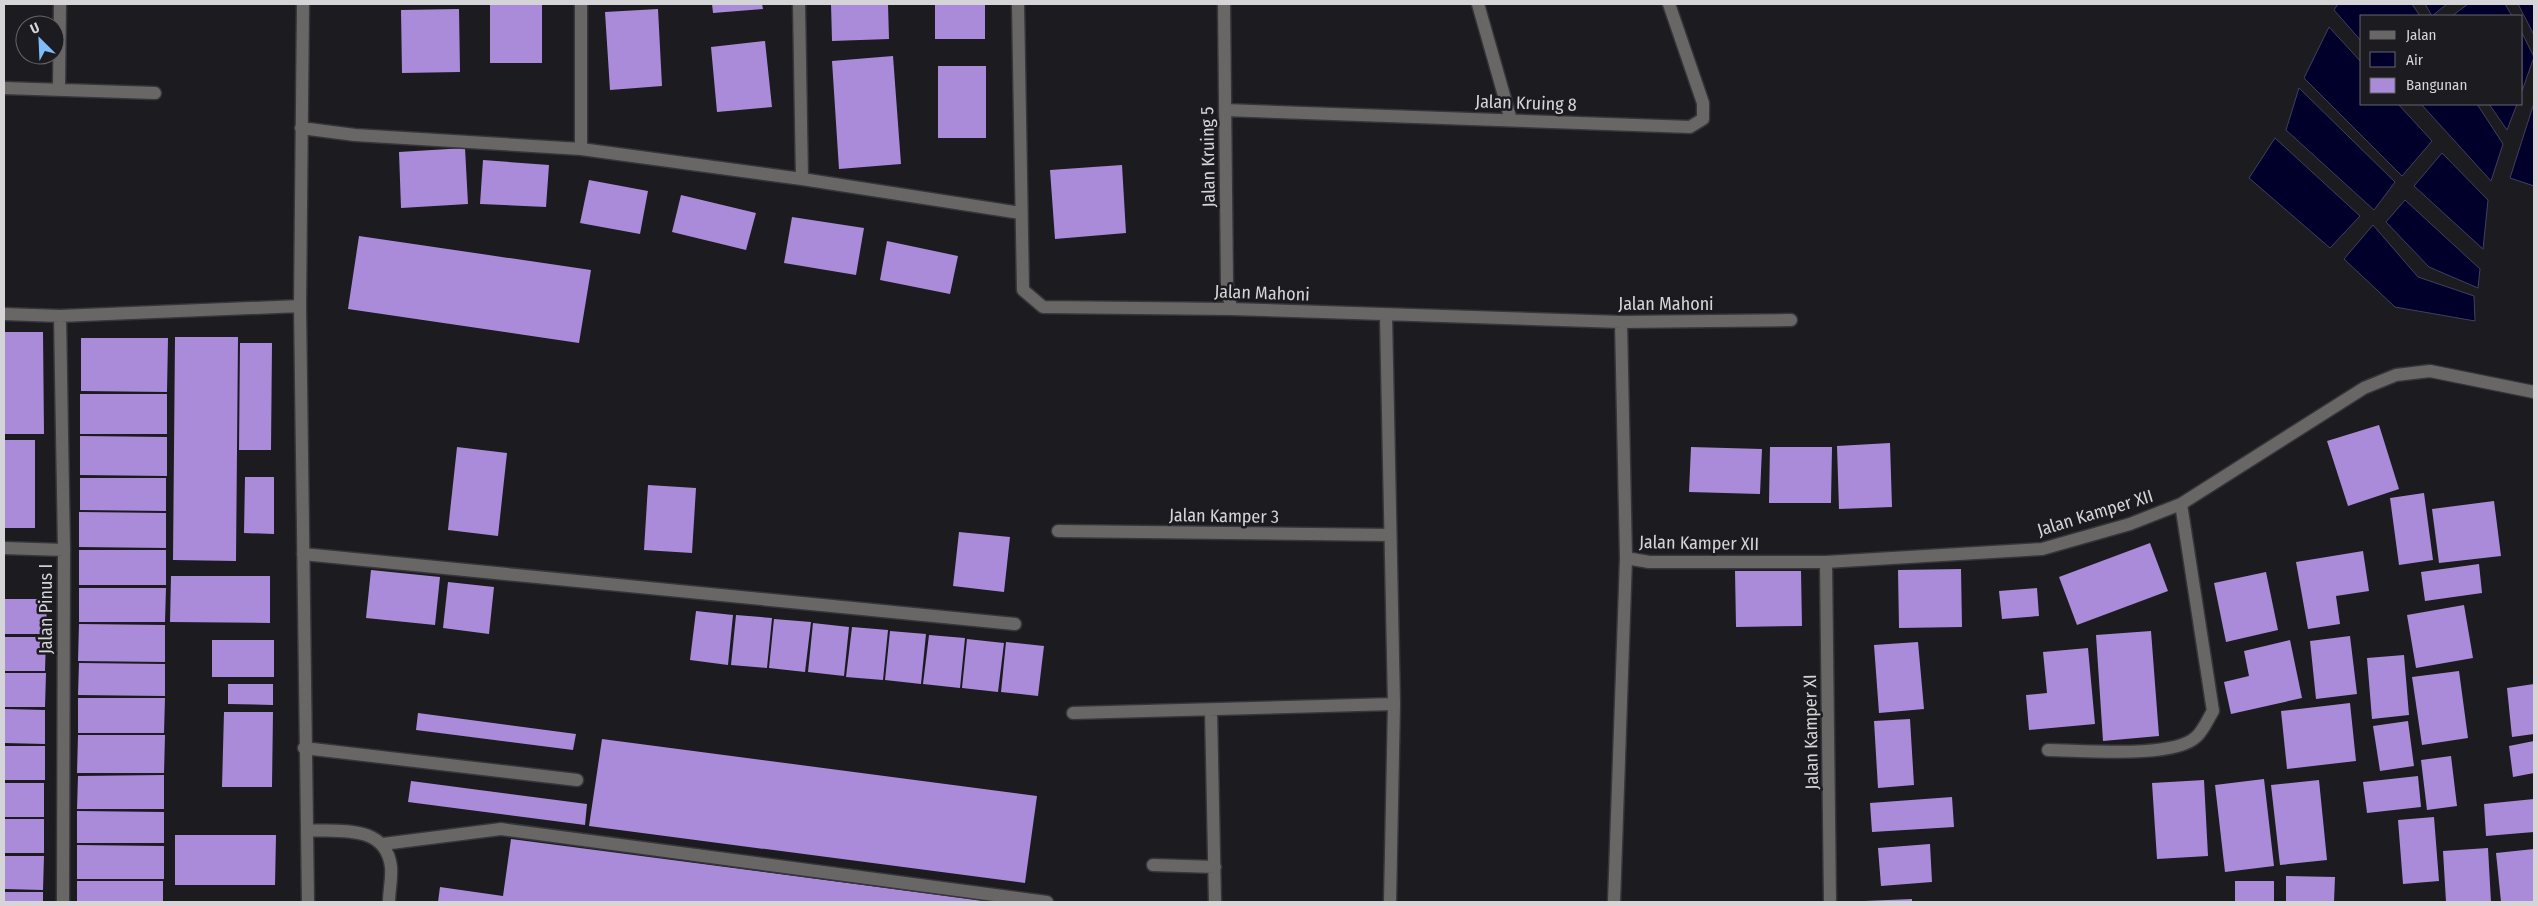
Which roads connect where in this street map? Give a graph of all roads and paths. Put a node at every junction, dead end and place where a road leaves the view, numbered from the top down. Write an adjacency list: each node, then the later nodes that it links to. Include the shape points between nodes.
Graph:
1 (60, 4): 10 (street)
2 (303, 4): 14 (street)
3 (581, 4): 15 (street)
4 (799, 4): 16 (street)
5 (1018, 4): 17 (street, Jalan Mahoni)
6 (1224, 4): 12 (street, Jalan Kruing 5)
7 (1478, 4): 13 (street)
8 (1669, 4): 13 (street, Jalan Kruing 8, via 1703,103 1702,119 1690,127)
9 (4, 88): 10 (street)
10 (58, 88): 11 (street)
11 (155, 93)
12 (1225, 110): 13 (street, Jalan Kruing 8); 19 (street, Jalan Kruing 5, via 1227,284)
13 (1511, 120)
14 (301, 128): 15 (street, via 355,135); 18 (street)
15 (581, 149): 16 (street)
16 (802, 179): 17 (street)
17 (1020, 213): 19 (street, Jalan Mahoni, via 1023,290 1043,307)
18 (300, 306): 21 (street); 31 (street)
19 (1231, 309): 22 (street, Jalan Mahoni)
20 (4, 314): 21 (street)
21 (60, 316): 30 (street, Jalan Pinus I)
22 (1386, 316): 24 (street, Jalan Mahoni); 28 (street)
23 (1791, 320): 24 (street, Jalan Mahoni)
24 (1621, 322): 32 (street)
25 (2532, 391): 26 (street, Jalan Kamper XII, via 2430,371 2396,375 2364,388)
26 (2181, 504): 33 (street, Jalan Kamper XII, via 2130,524 2042,550); 39 (street, via 2213,711 2196,737 2180,747 2161,751)
27 (1058, 532): 28 (street, Jalan Kamper 3)
28 (1390, 535): 35 (street)
29 (4, 548): 30 (street)
30 (64, 550): 45 (street, Jalan Pinus I)
31 (303, 554): 34 (street); 38 (street)
32 (1626, 558): 33 (street, Jalan Kamper XII, via 1649,562); 51 (street)
33 (1826, 562): 52 (street, Jalan Kamper XI)
34 (1015, 624)
35 (1394, 704): 36 (street); 50 (street)
36 (1211, 710): 37 (street); 44 (street)
37 (1072, 713)
38 (304, 748): 40 (street); 41 (street)
39 (2048, 750)
40 (577, 780)
41 (308, 830): 42 (street, via 370,835); 46 (street)
42 (383, 844): 47 (street, via 391,866); 48 (street, via 501,829)
43 (1153, 865): 44 (street)
44 (1215, 867): 49 (street)
45 (62, 902)
46 (308, 902)
47 (389, 902)
48 (1047, 902)
49 (1215, 902)
50 (1390, 902)
51 (1614, 902)
52 (1830, 902)

